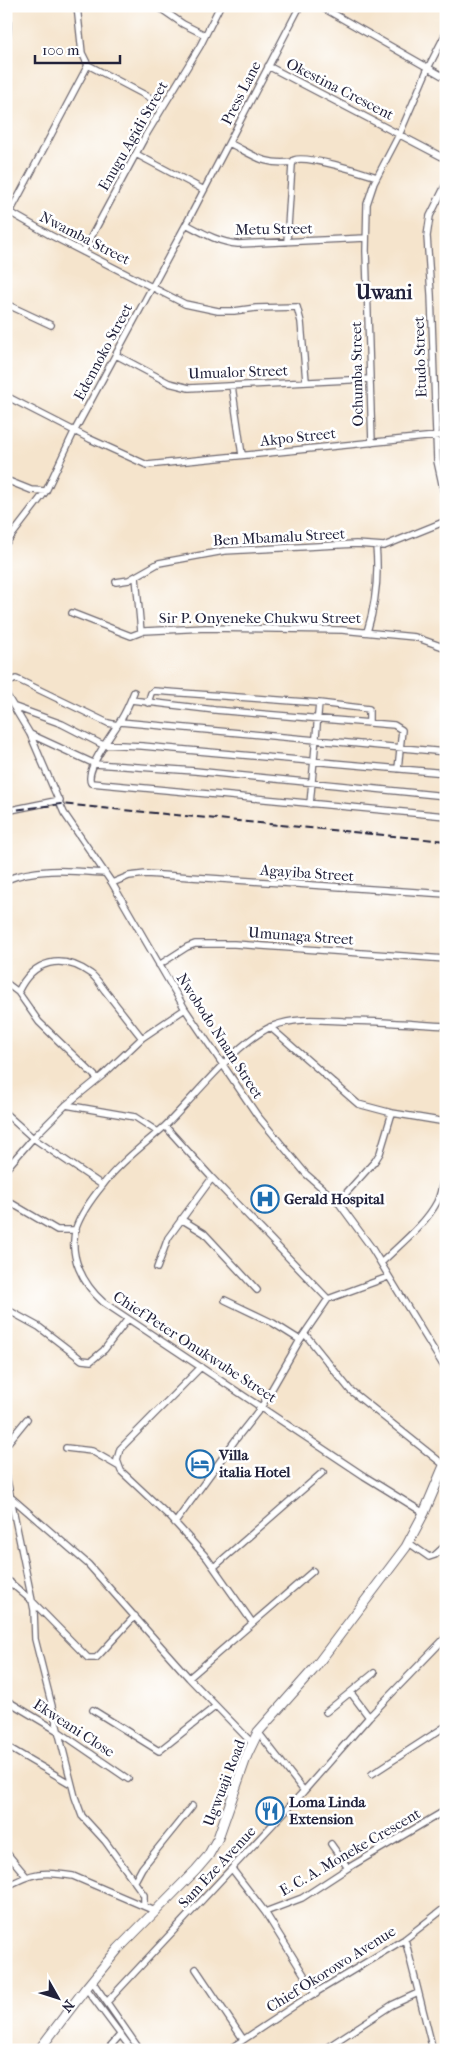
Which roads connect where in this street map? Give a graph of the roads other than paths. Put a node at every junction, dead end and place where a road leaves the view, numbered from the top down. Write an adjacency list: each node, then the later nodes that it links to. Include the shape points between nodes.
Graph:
1 (7, 6): 11 (street)
2 (77, 6): 12 (street, via 82,53)
3 (157, 6): 10 (street)
4 (220, 6): 10 (street, Enugu Agidi Street)
5 (300, 6): 13 (street, Press Lane)
6 (320, 6): 8 (street)
7 (333, 6): 8 (street)
8 (331, 13): 14 (street)
9 (446, 33): 14 (street, Ochumba Street)
10 (205, 35): 16 (street, Enugu Agidi Street)
11 (6, 48)
12 (88, 66): 16 (street); 25 (street)
13 (268, 66): 17 (street, Okestina Crescent); 18 (street, Press Lane)
14 (428, 68): 15 (street); 17 (street, Ochumba Street)
15 (446, 78)
16 (164, 104): 19 (street, Enugu Agidi Street)
17 (400, 133): 20 (street, Okestina Crescent); 22 (street, Ochumba Street)
18 (229, 143): 21 (street, via 274,164); 24 (street, Press Lane)
19 (136, 154): 24 (street); 30 (street, Enugu Agidi Street)
20 (446, 159)
21 (293, 162): 22 (street, via 298,159); 29 (street)
22 (377, 177): 28 (street, Ochumba Street, via 367,204)
23 (446, 184): 41 (street, Etudo Street, via 430,216 427,236)
24 (204, 190): 27 (street, Press Lane)
25 (8, 211): 26 (street); 30 (street, Nwamba Street)
26 (6, 220)
27 (186, 224): 29 (street, Metu Street, via 223,242); 31 (street, Press Lane)
28 (366, 238): 29 (street, Metu Street); 35 (street, Ochumba Street)
29 (287, 242)
30 (83, 252): 31 (street, Nwamba Street)
31 (152, 286): 34 (street, Edennoko Street); 36 (street, Nwamba Street, via 185,304 218,311 297,307 302,322)
32 (6, 304): 33 (street)
33 (50, 325)
34 (116, 354): 37 (street, Umualor Street, via 177,386); 39 (street, Edennoko Street)
35 (369, 378): 36 (street, Umualor Street); 42 (street, Ochumba Street)
36 (306, 381): 37 (street, Umualor Street)
37 (232, 386): 43 (street, Akpo Street)
38 (6, 396): 39 (street, Akpo Street)
39 (75, 430): 43 (street, Akpo Street, via 148,465); 45 (street, Edennoko Street)
40 (446, 436): 41 (street, Akpo Street)
41 (436, 437): 42 (street, Akpo Street); 46 (street, Etudo Street, via 439,475)
42 (372, 442): 43 (street, Akpo Street)
43 (242, 455)
44 (6, 480): 45 (street, via 31,490)
45 (46, 490): 48 (street, Edennoko Street)
46 (446, 502)
47 (446, 521): 49 (street, Ben Mbamalu Street, via 384,546)
48 (6, 543)
49 (376, 546): 50 (street, Ben Mbamalu Street, via 356,544 224,551 158,563); 54 (street, Sir P. Onyeneke Chukwu Street, via 376,591)
50 (136, 577): 51 (street, Ben Mbamalu Street); 53 (street)
51 (116, 582)
52 (72, 613): 53 (street, Sir P. Onyeneke Chukwu Street, via 122,634 131,636)
53 (141, 632): 54 (street, Sir P. Onyeneke Chukwu Street, via 206,628)
54 (367, 632): 56 (street, via 415,637)
55 (446, 634): 56 (street)
56 (444, 647)
57 (6, 683): 66 (street, via 16,679 108,724)
58 (134, 692): 60 (street)
59 (6, 694): 63 (street, Nwobodo Nnam Street)
60 (131, 700): 61 (street); 66 (street)
61 (148, 703): 62 (street, via 154,690); 64 (street)
62 (319, 703): 64 (street); 65 (street, via 369,709)
63 (15, 707): 67 (street, Nwobodo Nnam Street); 69 (street)
64 (317, 718): 65 (street); 68 (street)
65 (369, 722): 70 (street, via 400,728)
66 (119, 723): 68 (street); 69 (street)
67 (30, 734): 73 (street); 78 (street, Nwobodo Nnam Street)
68 (315, 740): 70 (street); 72 (street)
69 (104, 744): 72 (street); 73 (street)
70 (401, 748): 71 (street); 74 (street)
71 (446, 752)
72 (314, 761): 74 (street); 76 (street)
73 (95, 764): 76 (street); 79 (street, via 91,783)
74 (398, 770): 75 (street)
75 (446, 773)
76 (311, 782): 77 (street); 79 (street)
77 (446, 796)
78 (60, 800): 80 (street); 82 (street, Nwobodo Nnam Street, via 64,813)
79 (310, 804): 81 (street)
80 (6, 811)
81 (446, 816)
82 (104, 873): 83 (street, via 50,871); 84 (street, Nwobodo Nnam Street)
83 (6, 880)
84 (112, 883): 85 (street, Agayiba Street, via 128,876 146,874); 87 (street, Nwobodo Nnam Street)
85 (446, 894)
86 (446, 959): 87 (street, Umunaga Street, via 195,944)
87 (159, 965): 90 (street, Nwobodo Nnam Street)
88 (6, 983): 89 (street)
89 (18, 992): 93 (street, via 34,969 46,963 72,964 92,974); 95 (street, via 39,1022)
90 (185, 1009): 93 (street); 94 (street, Nwobodo Nnam Street)
91 (446, 1026): 92 (street, Chief Peter Onukwube Street, via 299,1019)
92 (270, 1027): 94 (street, Chief Peter Onukwube Street); 97 (street, via 353,1101)
93 (142, 1038): 95 (street)
94 (222, 1066): 100 (street, Chief Peter Onukwube Street); 108 (street, Nwobodo Nnam Street, via 306,1174)
95 (98, 1079): 96 (street)
96 (66, 1105): 101 (street, via 135,1117); 102 (street)
97 (392, 1113): 99 (street); 108 (street, via 376,1161)
98 (6, 1114): 102 (street)
99 (446, 1122)
100 (165, 1126): 101 (street, Chief Peter Onukwube Street); 105 (street)
101 (158, 1132): 106 (street, Chief Peter Onukwube Street)
102 (33, 1138): 104 (street); 106 (street)
103 (446, 1168): 111 (street, via 440,1194 432,1208)
104 (6, 1169)
105 (212, 1178): 109 (street); 115 (street)
106 (102, 1185): 110 (street, Chief Peter Onukwube Street)
107 (6, 1200): 110 (street, via 57,1230)
108 (338, 1202): 111 (street, Nwobodo Nnam Street)
109 (181, 1219): 112 (street, via 168,1238); 114 (street, via 204,1233)
110 (76, 1230): 118 (street, Chief Peter Onukwube Street, via 76,1256 81,1276 94,1294)
111 (381, 1263): 113 (street, Nwobodo Nnam Street)
112 (156, 1268)
113 (388, 1277): 115 (street); 122 (street, Nwobodo Nnam Street)
114 (257, 1290)
115 (328, 1299): 119 (street)
116 (226, 1300): 120 (street)
117 (6, 1309): 118 (street, via 39,1327 82,1360 91,1361 104,1350)
118 (127, 1320): 121 (street, Chief Peter Onukwube Street)
119 (305, 1334): 120 (street); 127 (street, via 350,1390)
120 (300, 1340): 123 (street)
121 (201, 1366): 123 (street, Chief Peter Onukwube Street); 128 (street, via 120,1449)
122 (446, 1370)
123 (262, 1406): 132 (street, Chief Peter Onukwube Street); 133 (street)
124 (27, 1419): 125 (street)
125 (6, 1445)
126 (66, 1448): 128 (street, via 92,1451)
127 (445, 1463): 132 (main road, Ugwuaji Road)
128 (118, 1466): 133 (street)
129 (323, 1472): 136 (street)
130 (6, 1475): 131 (street)
131 (9, 1495): 140 (street); 141 (street, via 88,1564)
132 (424, 1513): 134 (main road, Ugwuaji Road)
133 (175, 1523): 136 (street)
134 (409, 1542): 135 (street, via 429,1557); 154 (main road, Ugwuaji Road, via 313,1670)
135 (446, 1545)
136 (214, 1567): 142 (street)
137 (313, 1571): 142 (street)
138 (8, 1581): 139 (street); 140 (street)
139 (6, 1592)
140 (32, 1601): 141 (street, via 92,1659); 153 (street, via 34,1640)
141 (135, 1616): 145 (street)
142 (252, 1622): 145 (street)
143 (446, 1637): 151 (street, Sam Eze Avenue)
144 (374, 1673): 146 (street)
145 (189, 1678): 148 (street)
146 (351, 1693): 150 (street); 151 (street)
147 (6, 1700): 153 (street, Ekweani Close)
148 (216, 1706): 149 (street, via 159,1751); 155 (street)
149 (93, 1710)
150 (326, 1712)
151 (369, 1717): 160 (street, Sam Eze Avenue)
152 (446, 1726): 157 (street)
153 (58, 1731): 158 (street, Ekweani Close); 159 (street)
154 (258, 1732): 155 (main road, Ugwuaji Road); 160 (street)
155 (252, 1743): 172 (main road, Ugwuaji Road, via 213,1847 196,1870)
156 (6, 1746): 159 (street)
157 (372, 1774)
158 (128, 1779)
159 (71, 1784): 168 (street, via 82,1816)
160 (304, 1792): 166 (street, Sam Eze Avenue)
161 (192, 1806): 168 (street)
162 (446, 1810): 165 (street, E. C. A. Moneke Crescent)
163 (331, 1844): 165 (street)
164 (6, 1852): 167 (street)
165 (348, 1868): 173 (street, E. C. A. Moneke Crescent, via 302,1898)
166 (232, 1869): 173 (street); 180 (street, Sam Eze Avenue)
167 (26, 1876): 169 (street); 170 (street, via 47,1872 73,1876)
168 (135, 1881): 170 (street, via 144,1895)
169 (6, 1887)
170 (144, 1906): 172 (street)
171 (446, 1908): 174 (street, Chief Okorowo Avenue)
172 (155, 1911): 176 (main road, Ugwuaji Road)
173 (265, 1912): 179 (street)
174 (405, 1939): 178 (street); 179 (street, Chief Okorowo Avenue)
175 (196, 1969): 182 (street)
176 (92, 1980): 177 (main road, Ugwuaji Road); 180 (street)
177 (86, 1988): 181 (street); 183 (main road, Ugwuaji Road)
178 (418, 1993): 188 (street, via 392,2005); 189 (street)
179 (316, 1994): 182 (street, Chief Okorowo Avenue)
180 (106, 2002): 186 (street)
181 (121, 2034): 184 (street); 185 (street)
182 (243, 2039): 187 (street, Chief Okorowo Avenue)
183 (39, 2050)
184 (106, 2050)
185 (132, 2050)
186 (140, 2050)
187 (228, 2050)
188 (323, 2050)
189 (433, 2050)

